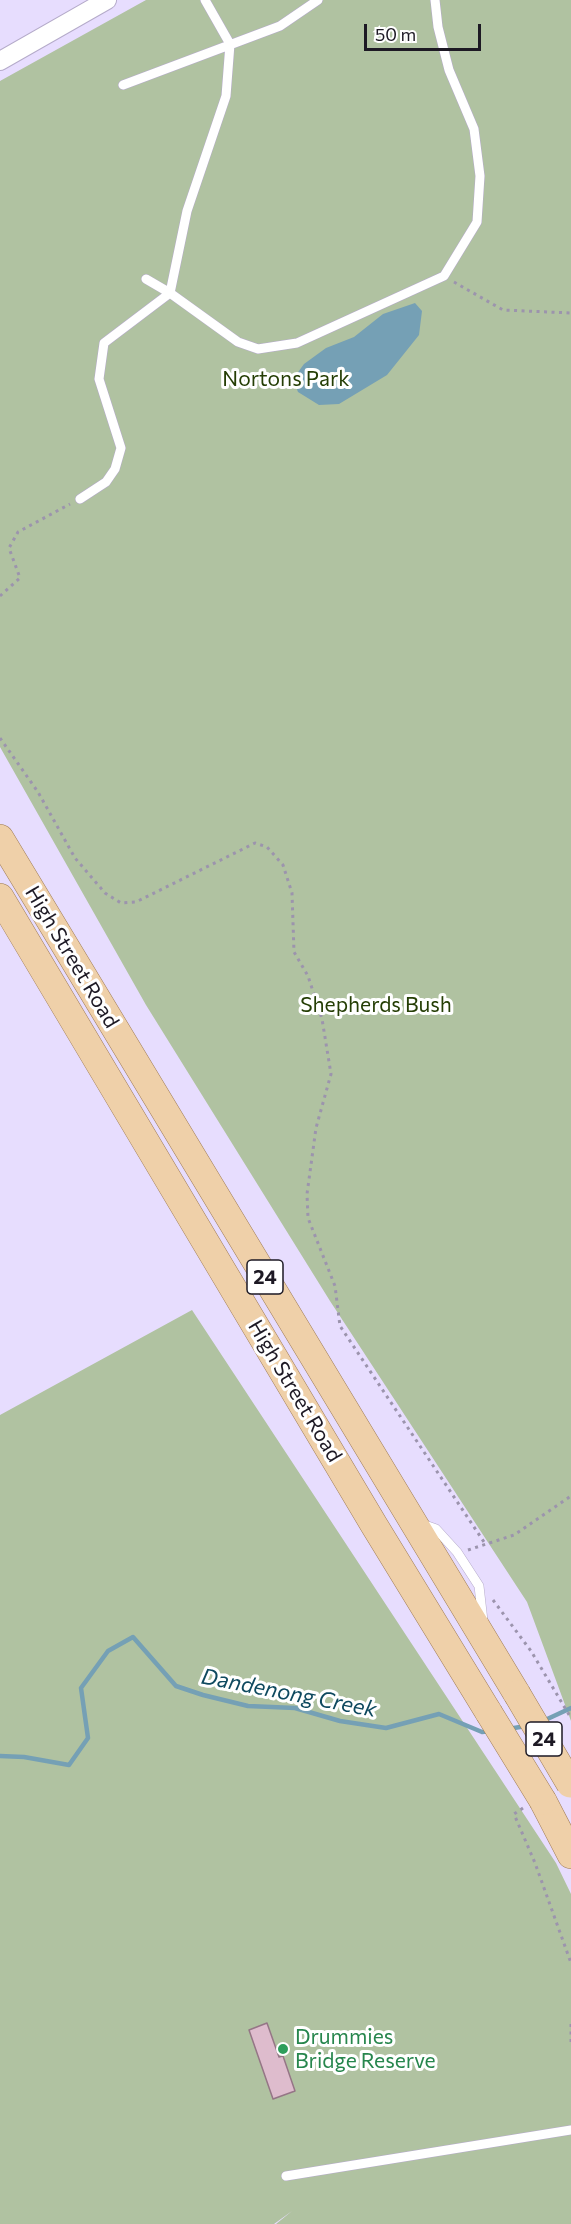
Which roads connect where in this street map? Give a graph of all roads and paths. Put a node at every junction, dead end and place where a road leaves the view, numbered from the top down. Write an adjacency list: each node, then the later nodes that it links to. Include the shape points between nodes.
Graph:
1 (107, 0): 6 (street)
2 (205, 0): 5 (lane)
3 (318, 0): 5 (lane, via 280,26)
4 (435, 0): 8 (lane, via 449,70 474,129 480,176 477,222)
5 (230, 44): 7 (lane); 10 (lane, via 226,96 187,211)
6 (0, 61)
7 (123, 85)
8 (444, 276): 10 (lane, via 297,343 258,349 238,342); 11 (path, via 503,310)
9 (146, 279): 10 (lane)
10 (170, 293): 12 (lane, via 104,343 99,379 120,448 115,469 106,482)
11 (571, 313)
12 (80, 500): 13 (path, via 54,510 18,532 9,548 20,578)
13 (0, 596)
14 (0, 738): 19 (path, via 38,792 75,858 105,893 121,903 136,902 255,843 267,847 283,865 292,893 294,952 308,976 322,1019 331,1074 316,1128 307,1194 308,1218 335,1286 340,1326)
15 (4, 855): 18 (main road, High Street Road / 24)
16 (0, 897): 25 (main road, High Street Road / 24, bridge, via 489,1713)
17 (571, 1496): 19 (path, via 514,1535)
18 (412, 1520): 20 (lane, via 436,1529); 22 (main road, High Street Road / 24)
19 (486, 1545): 20 (path)
20 (458, 1552): 21 (lane)
21 (479, 1586): 22 (lane); 23 (path, via 531,1651)
22 (485, 1641): 24 (main road, High Street Road / 24, bridge)
23 (571, 1718)
24 (571, 1784)
25 (537, 1801): 26 (main road, High Street Road / 24); 27 (path, via 514,1814)
26 (571, 1855)
27 (571, 1963)
28 (571, 2024): 29 (path)
29 (571, 2042)
30 (571, 2130): 31 (lane)
31 (286, 2176)

